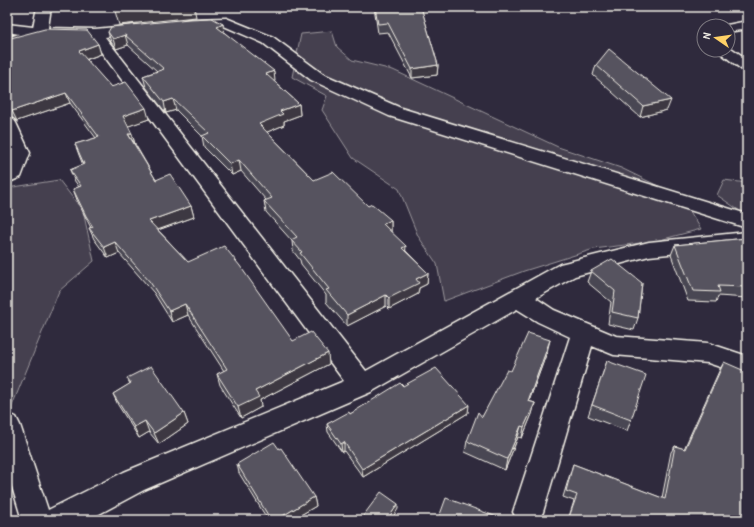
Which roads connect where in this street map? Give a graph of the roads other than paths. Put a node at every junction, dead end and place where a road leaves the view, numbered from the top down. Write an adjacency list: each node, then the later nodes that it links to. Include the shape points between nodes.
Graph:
1 (44, 7): 7 (street)
2 (176, 24): 14 (street, via 226,22 268,40 317,77 395,112)
3 (747, 25): 5 (street)
4 (154, 27): 8 (street)
5 (736, 27)
6 (7, 28): 7 (street)
7 (40, 32): 8 (street); 9 (street)
8 (95, 34): 19 (street)
9 (7, 43)
10 (736, 58): 11 (street)
11 (747, 66)
12 (7, 123): 13 (street, via 21,153 14,174)
13 (7, 177)
14 (747, 221)
15 (747, 239): 16 (street, via 649,249 568,270)
16 (518, 298): 17 (street, via 546,316); 19 (street)
17 (584, 332): 18 (street, via 614,345 708,353); 21 (street)
18 (747, 366)
19 (362, 385): 22 (street, via 134,481)
20 (7, 426): 23 (street)
21 (528, 512)
22 (66, 518)
23 (37, 520)

